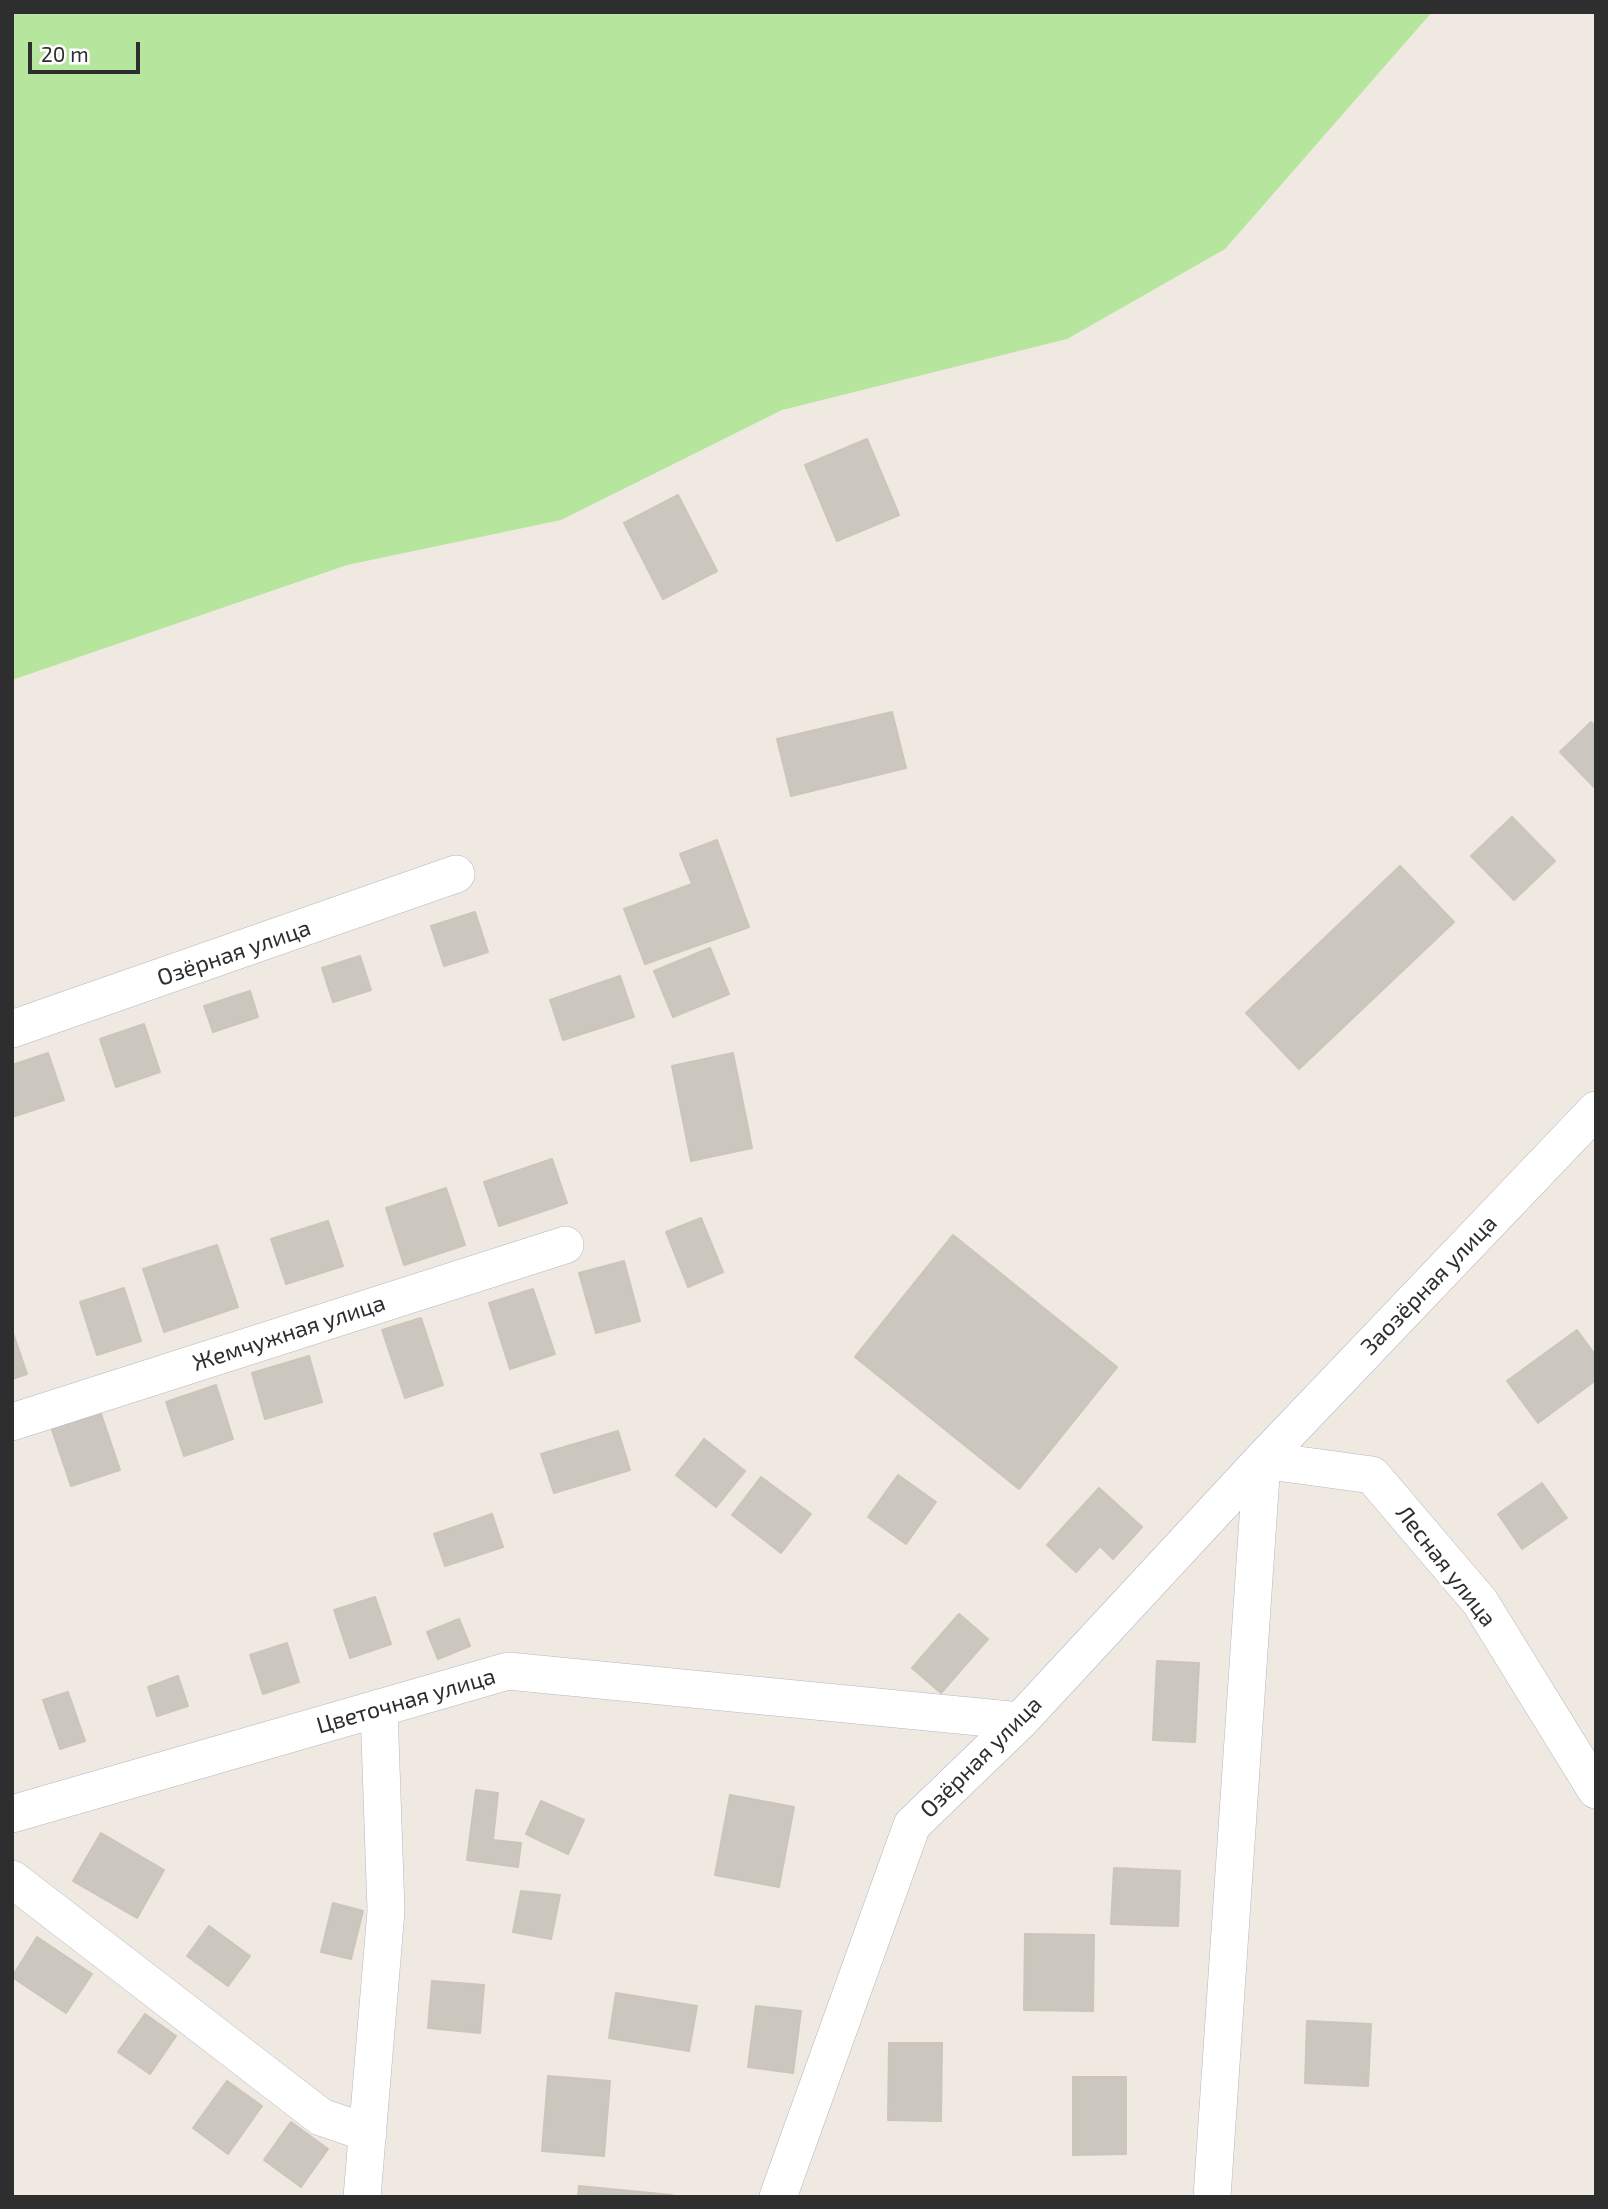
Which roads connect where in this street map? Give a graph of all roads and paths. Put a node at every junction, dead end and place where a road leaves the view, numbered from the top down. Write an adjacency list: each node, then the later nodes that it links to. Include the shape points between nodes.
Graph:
1 (456, 874): 2 (street, Озёрная улица)
2 (12, 1029)
3 (1596, 1110): 6 (street, Заозёрная улица)
4 (565, 1245): 5 (street, Жемчужная улица)
5 (12, 1422)
6 (1262, 1460): 8 (street, Озёрная улица); 9 (street, Лесная улица, via 1372,1475 1480,1602); 15 (street)
7 (379, 1708): 8 (street, Цветочная улица, via 508,1671); 10 (street, Цветочная улица); 12 (street, via 386,1911)
8 (1020, 1721): 14 (street, Озёрная улица, via 912,1825)
9 (1596, 1790)
10 (12, 1814)
11 (12, 1879): 12 (street, via 321,2117)
12 (368, 2133): 13 (street)
13 (362, 2197)
14 (778, 2197)
15 (1212, 2197)

